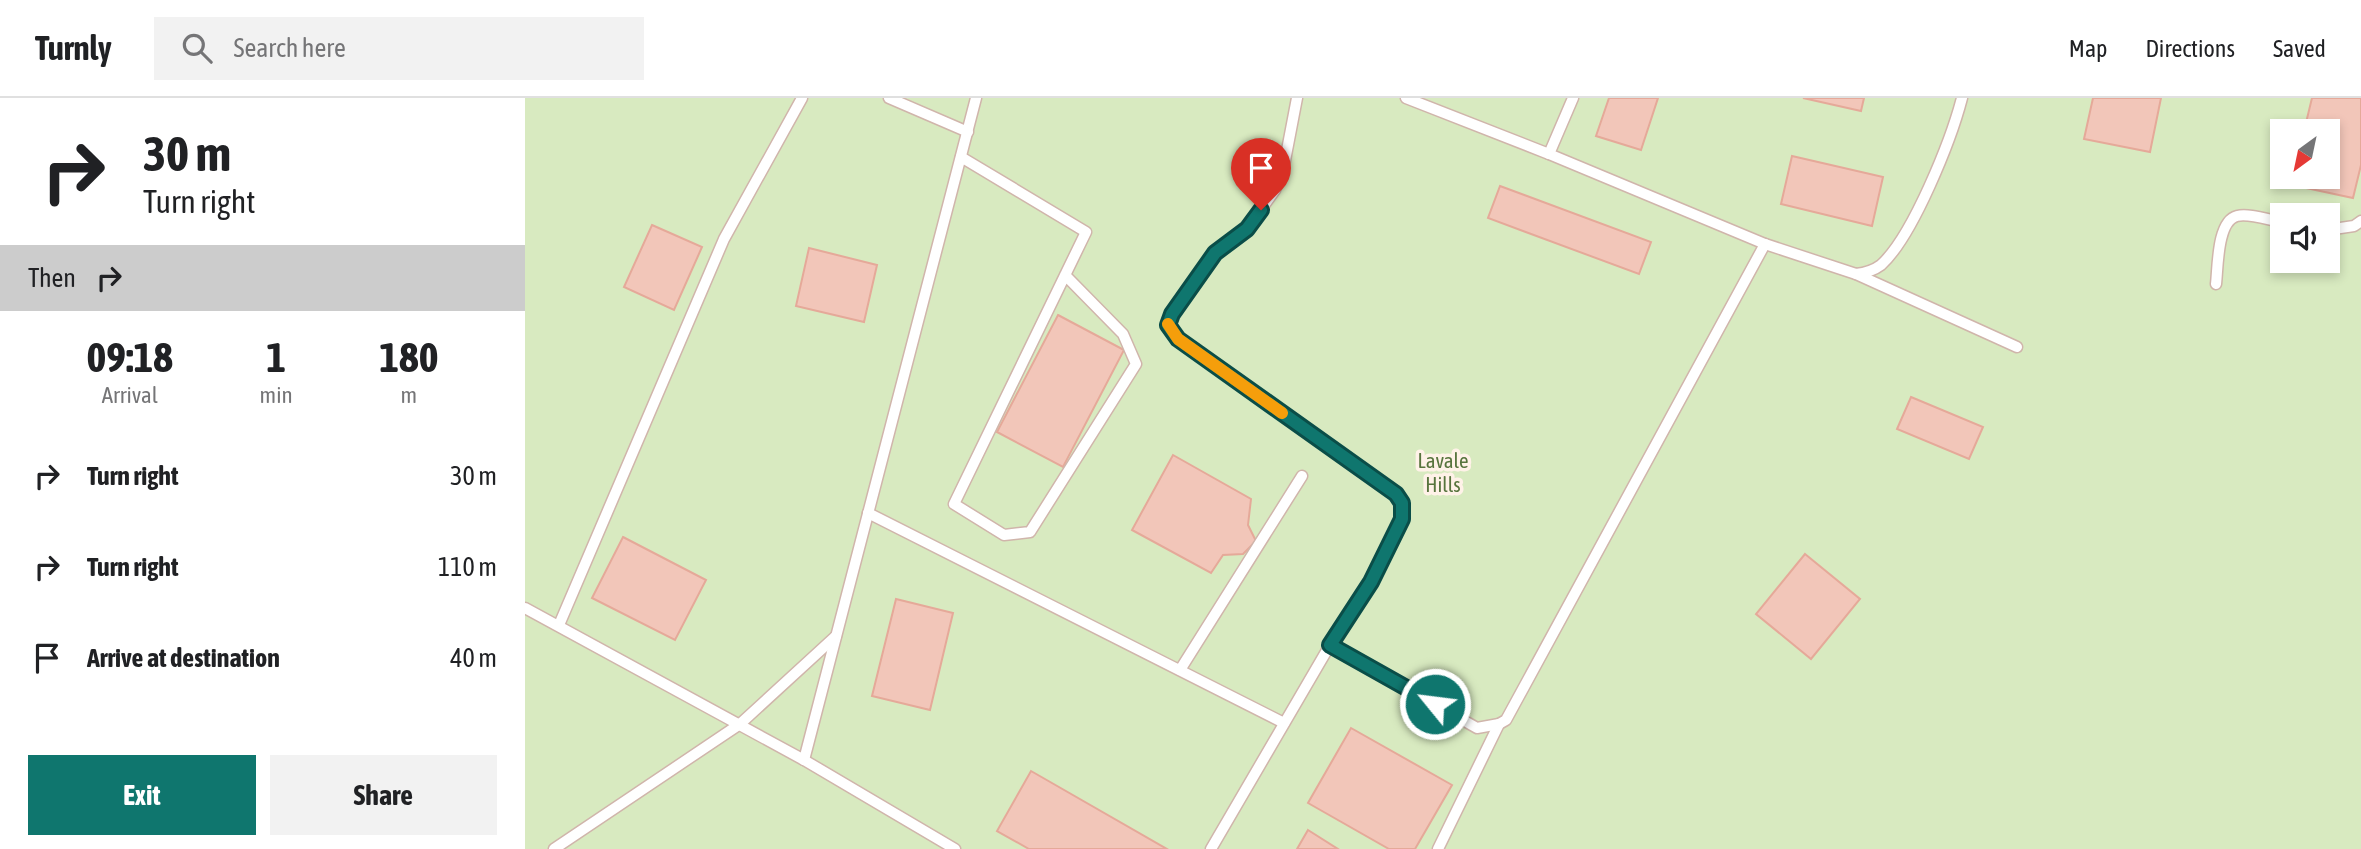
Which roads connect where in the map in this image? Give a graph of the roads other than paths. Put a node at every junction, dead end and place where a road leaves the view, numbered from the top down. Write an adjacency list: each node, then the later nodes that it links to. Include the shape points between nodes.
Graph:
1 (802, 98): 22 (lane, via 724,239)
2 (889, 98): 8 (lane)
3 (977, 98): 8 (lane)
4 (1297, 98): 24 (lane, via 1275,190 1247,229 1215,253 1168,325 1178,339 1396,494 1402,503 1402,519 1377,571)
5 (1406, 98): 9 (lane)
6 (1573, 98): 9 (lane)
7 (1962, 98): 15 (lane, via 1954,127 1909,227 1879,266)
8 (968, 132): 10 (lane)
9 (1549, 154): 14 (lane)
10 (961, 157): 16 (lane, via 1086,232); 20 (lane)
11 (2270, 220): 17 (lane, via 2239,215 2232,219 2221,240)
12 (2361, 221): 13 (lane)
13 (2340, 228)
14 (1765, 243): 15 (lane); 28 (lane, via 1506,720)
15 (1856, 274): 18 (lane)
16 (1065, 275): 16 (lane, via 954,504 1004,535 1030,532 1136,364 1123,334)
17 (2217, 284)
18 (2017, 347)
19 (1302, 476): 25 (lane)
20 (868, 513): 23 (lane); 25 (lane)
21 (525, 608): 22 (lane)
22 (559, 625): 27 (lane)
23 (836, 636): 27 (lane); 29 (lane)
24 (1330, 645): 26 (lane); 28 (lane, via 1477,728)
25 (1179, 670): 26 (lane)
26 (1284, 723): 32 (lane)
27 (740, 724): 29 (lane); 30 (lane)
28 (1499, 724): 33 (lane)
29 (804, 760): 31 (lane)
30 (554, 849)
31 (955, 849)
32 (1211, 849)
33 (1438, 849)

